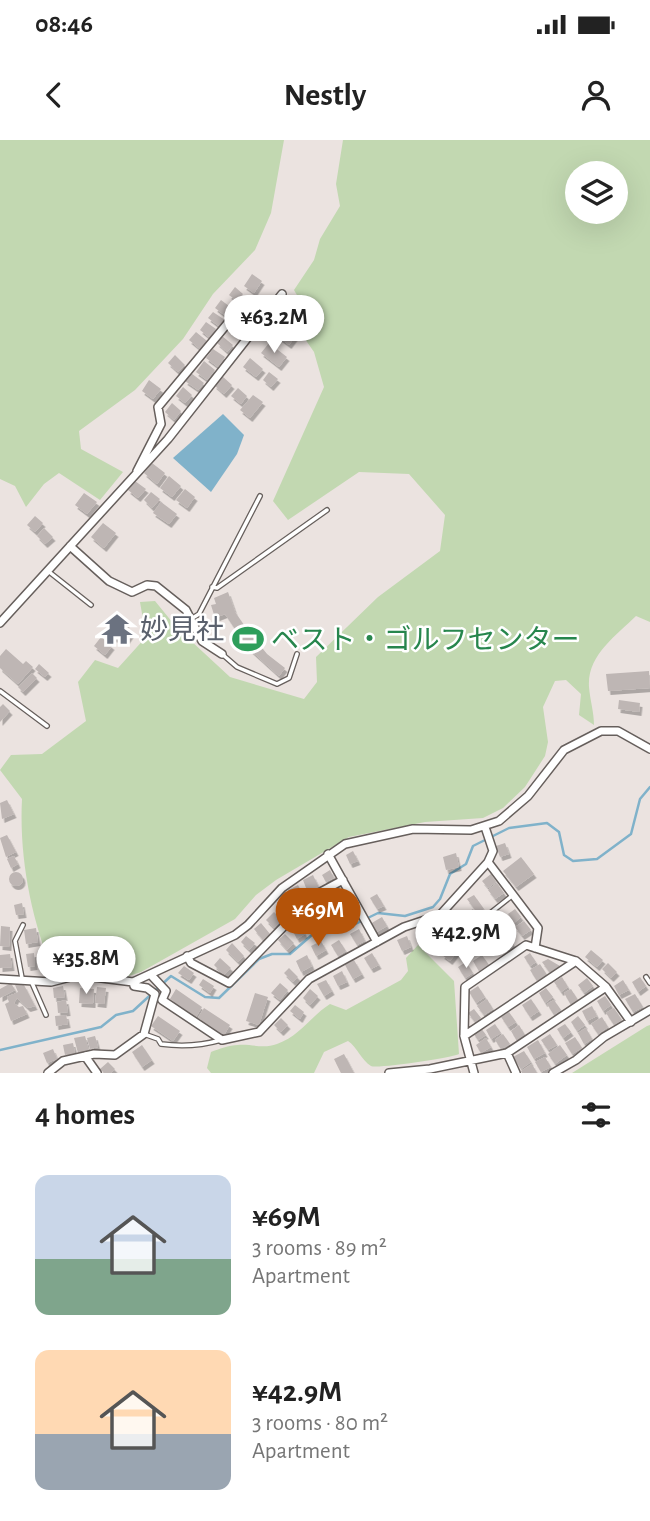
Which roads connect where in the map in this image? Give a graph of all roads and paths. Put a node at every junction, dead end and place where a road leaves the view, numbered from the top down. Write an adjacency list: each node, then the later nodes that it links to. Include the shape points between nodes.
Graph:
1 (282, 294): 3 (street, via 168,439)
2 (242, 306): 3 (street, via 158,407 161,424)
3 (136, 472): 6 (street)
4 (260, 496): 8 (lane)
5 (327, 510): 8 (lane, via 217,588)
6 (70, 547): 7 (street); 10 (street, via 109,581 132,592 147,584 156,586)
7 (48, 571): 9 (lane); 11 (street)
8 (212, 587): 10 (lane, via 199,614)
9 (91, 605)
10 (191, 619): 12 (street, via 202,641)
11 (0, 623)
12 (222, 654): 13 (lane, via 237,667 277,684 289,678)
13 (298, 654)
14 (0, 691): 15 (lane)
15 (47, 726)
16 (650, 749): 17 (street, via 618,731 589,736 556,758 518,807)
17 (485, 827): 18 (street, via 378,835); 19 (street, via 493,850)
18 (328, 854): 20 (street); 26 (street, via 282,888 248,925)
19 (488, 862): 21 (street); 24 (street, via 440,915)
20 (343, 880): 24 (street); 26 (street, via 315,895 311,907 290,920 229,983 191,963)
21 (513, 895): 23 (lane); 25 (street, via 538,929)
22 (23, 925): 31 (lane, via 15,941)
23 (465, 933)
24 (377, 942): 41 (street, via 309,979 259,1032)
25 (535, 948): 27 (street); 40 (street, via 526,945 465,987)
26 (187, 956): 28 (street)
27 (576, 961): 35 (street); 40 (street)
28 (151, 975): 33 (street); 41 (street, via 166,991 162,1000)
29 (646, 977): 34 (lane)
30 (0, 979): 31 (street)
31 (22, 980): 32 (street)
32 (32, 981): 33 (street, via 78,975); 37 (lane)
33 (133, 982): 39 (street, via 155,994)
34 (650, 983)
35 (606, 987): 38 (street); 42 (street)
36 (650, 1010): 38 (street)
37 (46, 1015)
38 (631, 1022): 51 (street)
39 (145, 1034): 41 (lane, via 178,1047); 43 (street, via 115,1055)
40 (464, 1036): 44 (street)
41 (222, 1040)
42 (508, 1053): 44 (street); 50 (street)
43 (85, 1056): 46 (street, via 63,1061); 47 (street)
44 (469, 1062): 45 (street); 49 (street)
45 (430, 1071): 48 (street)
46 (48, 1073)
47 (97, 1073)
48 (389, 1073)
49 (474, 1073)
50 (516, 1073)
51 (553, 1073)

